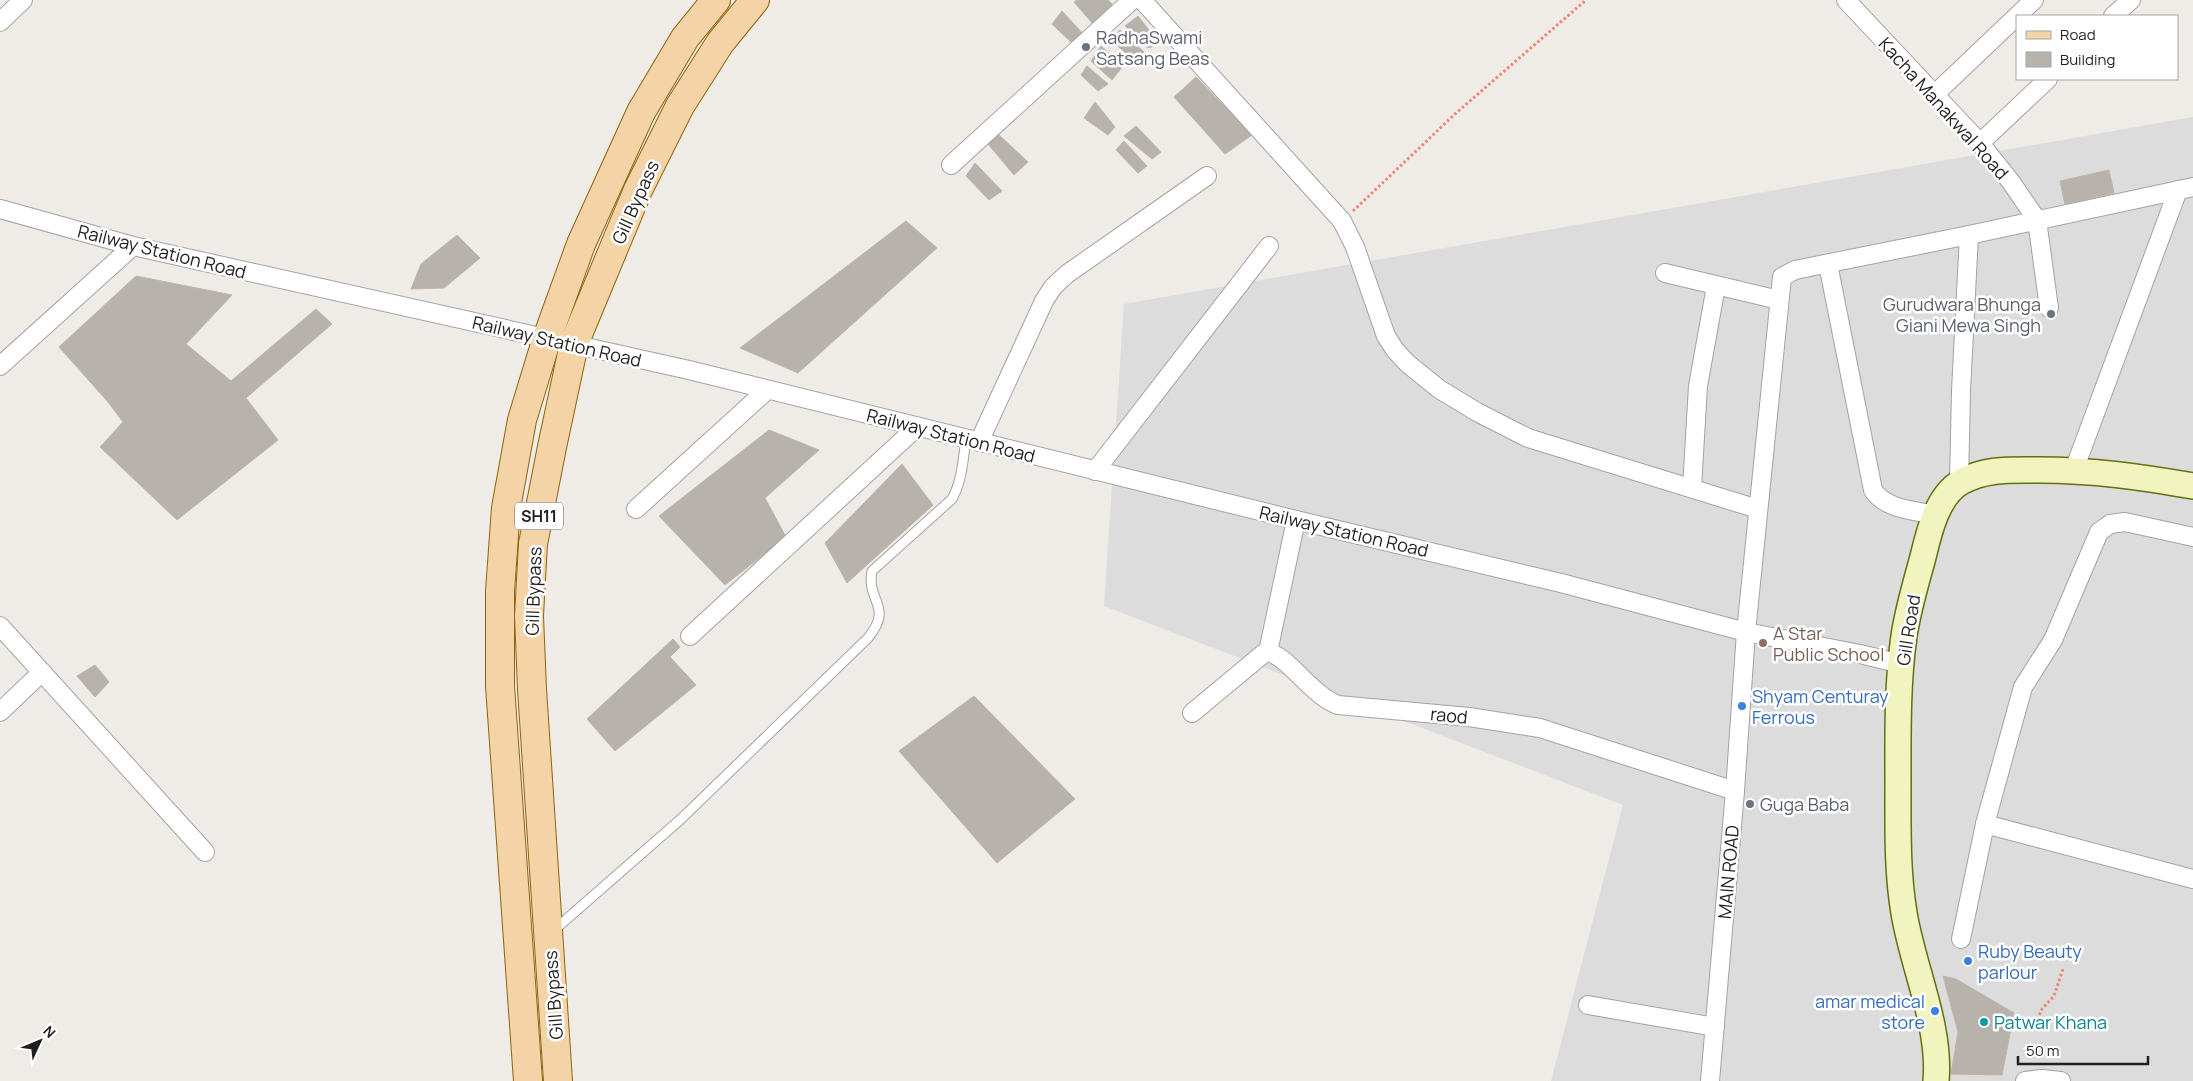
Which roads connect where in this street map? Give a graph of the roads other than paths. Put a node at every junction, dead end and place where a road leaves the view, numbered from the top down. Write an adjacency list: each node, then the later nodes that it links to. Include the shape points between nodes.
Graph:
1 (23, 0): 12 (street)
2 (716, 0): 29 (main road, Gill Bypass / SH11, via 685,38 641,112 581,244)
3 (754, 0): 30 (main road, Gill Bypass / SH11, via 720,43 680,106 638,190)
4 (1132, 0): 16 (street)
5 (1142, 0): 39 (street, via 1342,221 1355,247 1386,336 1420,375 1477,412 1528,438)
6 (1846, 0): 14 (street, Kacha Manakwal Road)
7 (2034, 0): 9 (street)
8 (2130, 0): 10 (street)
9 (2018, 15)
10 (2115, 15)
11 (2016, 17): 14 (street)
12 (0, 22)
13 (2047, 80): 15 (street)
14 (1935, 94): 15 (street, Kacha Manakwal Road)
15 (1980, 143): 20 (street, Kacha Manakwal Road)
16 (951, 165)
17 (1207, 176): 34 (street, via 1067,274 1054,287)
18 (2185, 188): 20 (street); 35 (street)
19 (0, 209): 22 (street, Railway Station Road)
20 (2037, 220): 21 (street); 28 (street)
21 (1970, 235): 24 (street); 37 (street)
22 (133, 246): 29 (street, Railway Station Road); 31 (street)
23 (1269, 246): 36 (street)
24 (1828, 264): 27 (street, MAIN ROAD, via 1787,273 1782,277); 42 (street, via 1873,490 1882,502)
25 (1665, 273): 26 (street)
26 (1716, 286): 27 (street); 39 (street, via 1698,386)
27 (1779, 300): 41 (street, MAIN ROAD)
28 (2050, 308)
29 (547, 338): 30 (street, Railway Station Road); 61 (main road, Gill Bypass / SH11, via 522,420 506,508 500,590 500,686)
30 (574, 344): 32 (street, Railway Station Road); 57 (main road, Gill Bypass / SH11, via 534,544 529,616)
31 (0, 366)
32 (767, 390): 33 (street, Railway Station Road); 40 (street)
33 (917, 427): 34 (street, Railway Station Road); 47 (street)
34 (972, 441): 36 (street, Railway Station Road); 57 (lane, via 952,499 872,571 870,581 880,618 868,638 681,819)
35 (2074, 470): 37 (street, Gill Road, via 1998,470 1980,473); 38 (street, Gill Road, via 2117,473)
36 (1095, 471): 43 (street, Railway Station Road)
37 (1959, 483): 42 (street, Gill Road, via 1947,495)
38 (2193, 486)
39 (1692, 488): 41 (street)
40 (636, 509)
41 (1758, 509): 46 (street, MAIN ROAD)
42 (1936, 515): 49 (street, Gill Road, via 1910,606)
43 (1296, 520): 46 (street, Railway Station Road, via 1561,583); 48 (street)
44 (2193, 537): 54 (street, via 2124,522 2110,524 2099,532 2053,640 2023,687)
45 (0, 626): 50 (street)
46 (1746, 632): 49 (street, Railway Station Road); 53 (street, MAIN ROAD)
47 (690, 636)
48 (1268, 652): 52 (street); 53 (street, raod, via 1279,657 1321,696 1338,705 1540,728)
49 (1901, 664): 64 (street, Gill Road, via 1900,885 1937,1056)
50 (42, 672): 51 (street); 55 (street)
51 (0, 712)
52 (1192, 713)
53 (1735, 790): 60 (street, MAIN ROAD)
54 (1984, 824): 56 (street); 58 (street)
55 (205, 852)
56 (2193, 879)
57 (548, 936): 62 (main road, Gill Bypass / SH11)
58 (1961, 939)
59 (1588, 1005): 60 (street)
60 (1715, 1026): 63 (street, MAIN ROAD)
61 (528, 1081)
62 (558, 1081)
63 (1710, 1081)
64 (1936, 1081)
65 (2025, 1081): 66 (street)
66 (2061, 1081)

